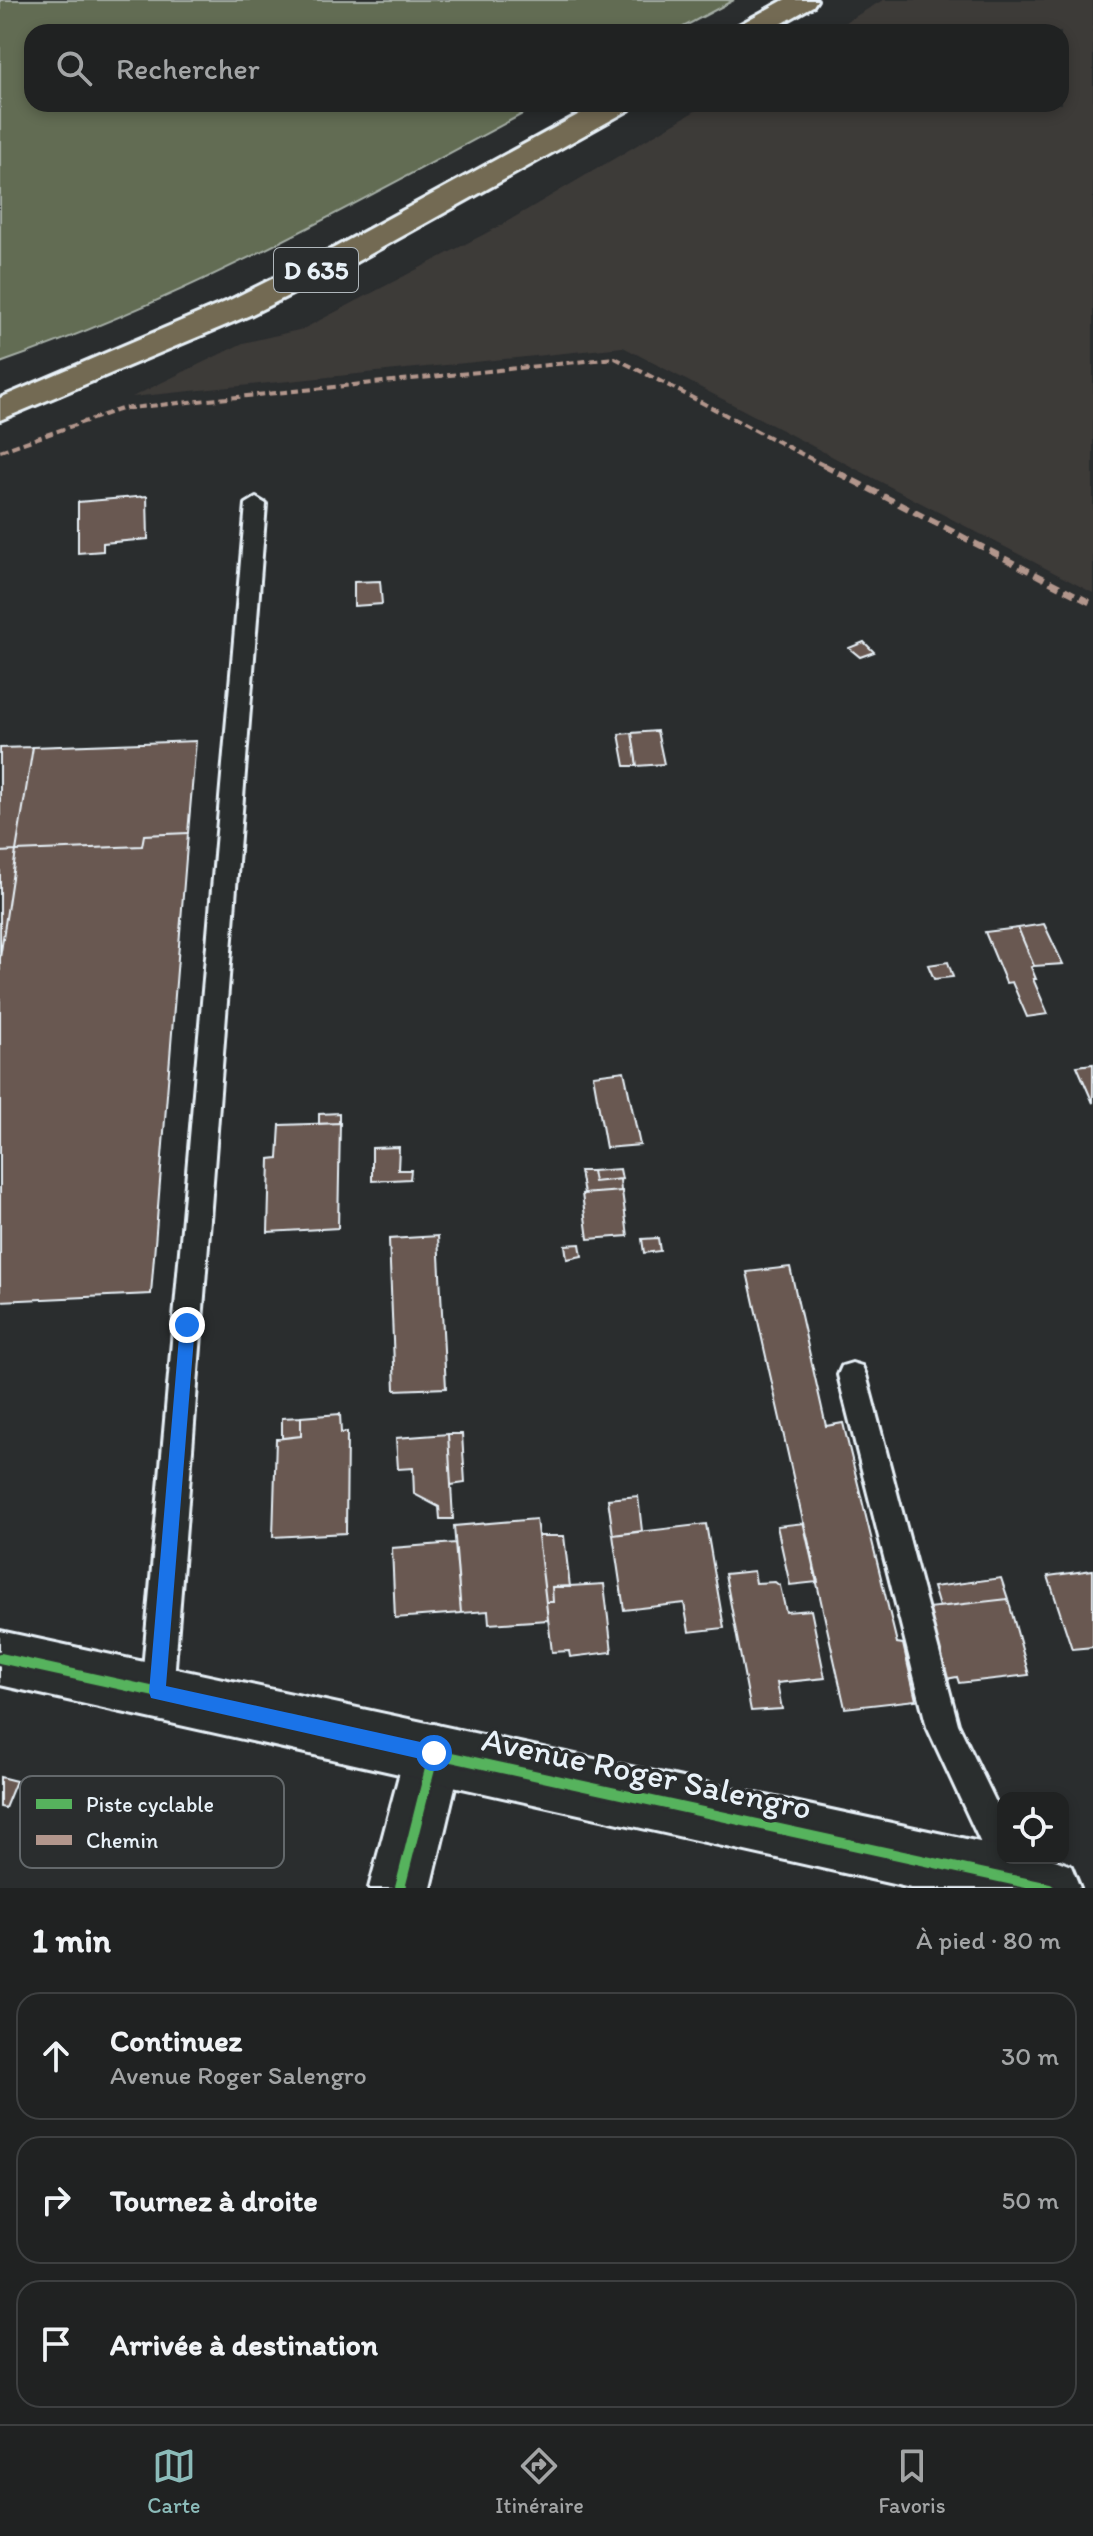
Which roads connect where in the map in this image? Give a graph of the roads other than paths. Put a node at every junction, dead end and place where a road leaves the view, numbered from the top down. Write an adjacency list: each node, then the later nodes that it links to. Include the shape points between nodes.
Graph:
1 (804, 0): 2 (main road)
2 (761, 24)
3 (604, 112): 4 (main road, D 635, via 239,308)
4 (0, 410)
5 (256, 504): 8 (lane)
6 (852, 1375): 10 (lane, via 943,1727)
7 (0, 1658): 8 (main road, Avenue Roger Salengro)
8 (157, 1692): 9 (main road, Avenue Roger Salengro)
9 (434, 1753): 10 (main road, Avenue Roger Salengro); 11 (main road)
10 (1018, 1873)
11 (400, 1888)

